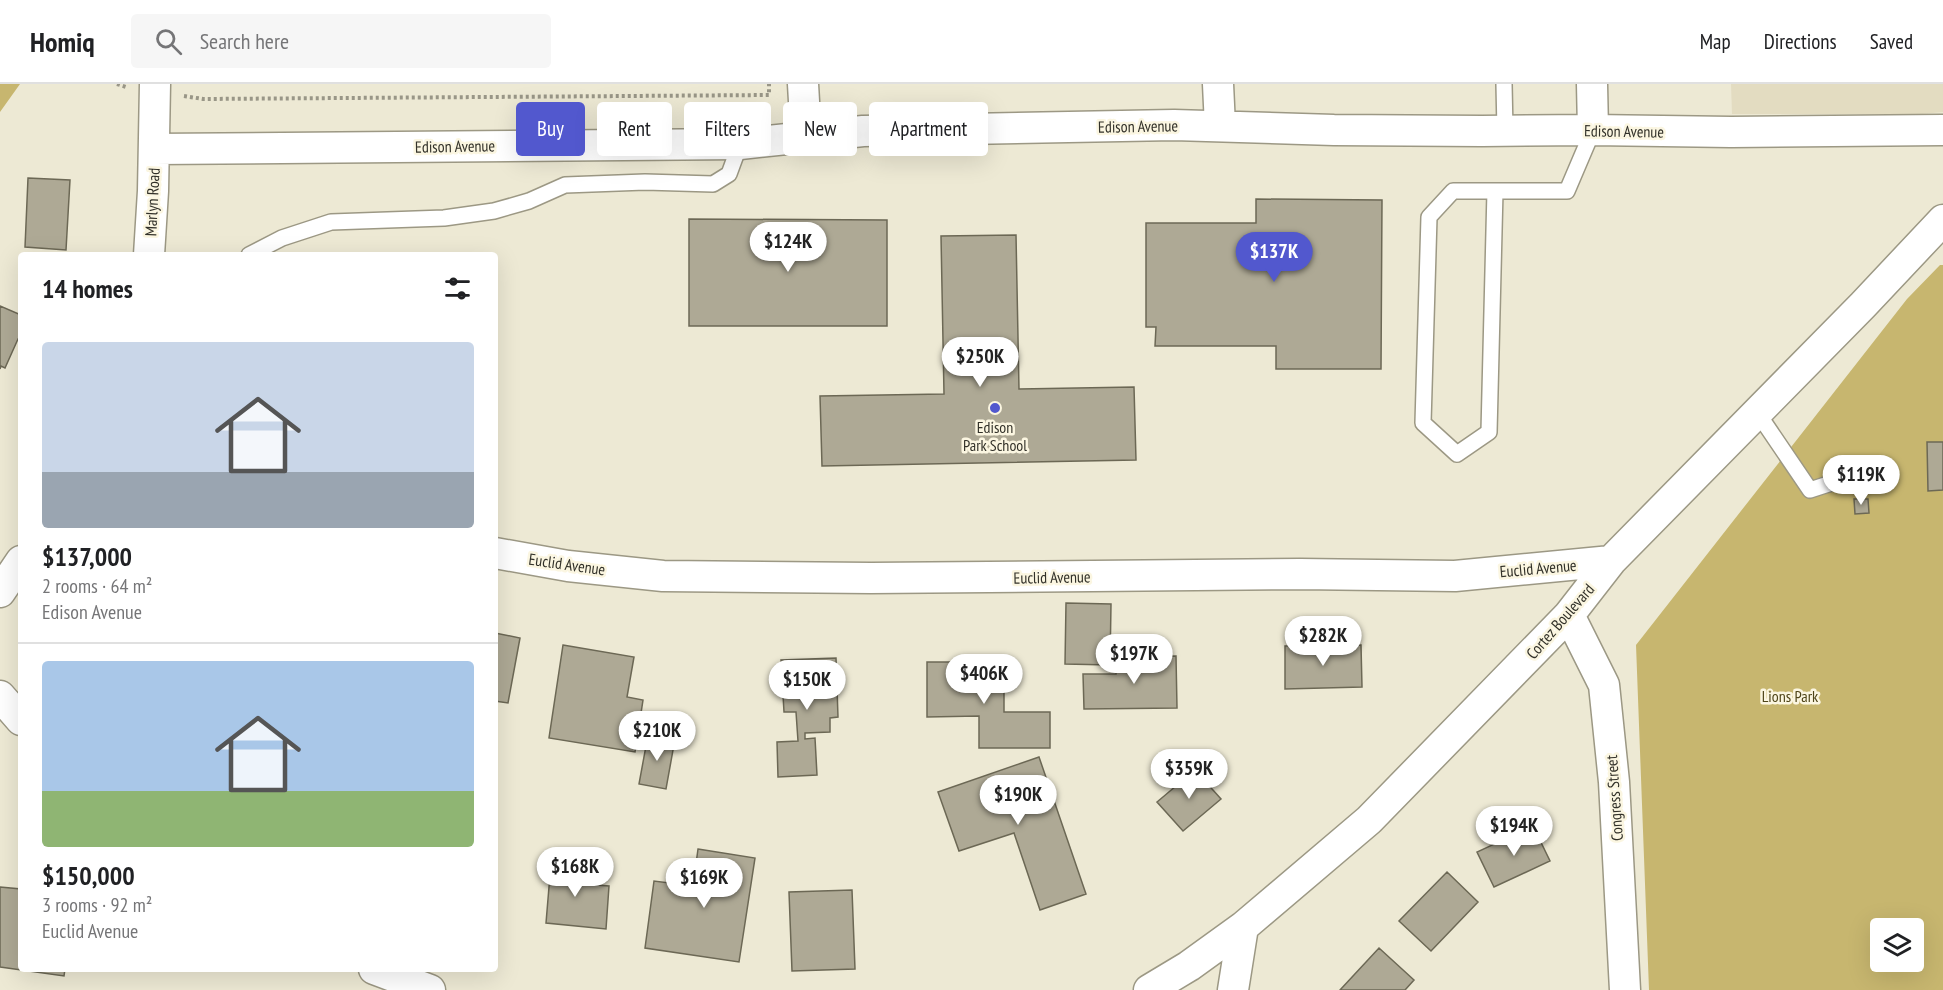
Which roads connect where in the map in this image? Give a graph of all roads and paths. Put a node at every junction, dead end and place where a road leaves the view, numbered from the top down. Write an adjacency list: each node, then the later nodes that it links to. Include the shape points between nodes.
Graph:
1 (117, 84): 7 (path)
2 (769, 84): 7 (path, via 769,95 203,99)
3 (802, 84): 8 (street)
4 (1218, 84): 9 (street)
5 (1504, 84): 13 (lane)
6 (1592, 84): 10 (street)
7 (154, 88): 15 (street)
8 (803, 102)
9 (1220, 126): 12 (street, Edison Avenue); 13 (street, Edison Avenue)
10 (1593, 130): 11 (street, Edison Avenue); 13 (street, Edison Avenue); 17 (lane, via 1568,191)
11 (1943, 130)
12 (857, 131)
13 (1505, 131)
14 (684, 144): 15 (street, Edison Avenue)
15 (154, 149): 19 (street, Marlyn Road)
16 (736, 156): 20 (lane, via 729,174 713,183 565,185 494,211 444,218 331,222 282,238)
17 (1495, 191): 17 (lane, via 1453,191 1429,217 1423,423 1457,454 1489,432)
18 (1943, 220): 21 (street, Cortez Boulevard)
19 (149, 252)
20 (255, 252)
21 (1757, 412): 22 (lane, via 1809,489 1850,477); 24 (street, Cortez Boulevard)
22 (1888, 476)
23 (498, 554): 24 (street, Euclid Avenue, via 663,576 871,578 1455,576)
24 (1611, 561): 27 (street, Cortez Boulevard)
25 (18, 565): 26 (street)
26 (0, 592)
27 (1569, 615): 30 (street, Cortez Boulevard, via 1369,820); 35 (street, Congress Street, via 1604,685 1614,782)
28 (0, 696): 29 (street)
29 (18, 717)
30 (1243, 927): 33 (street, Cortez Boulevard); 34 (street)
31 (382, 972): 32 (street)
32 (430, 990)
33 (1149, 990)
34 (1233, 990)
35 (1625, 990)

